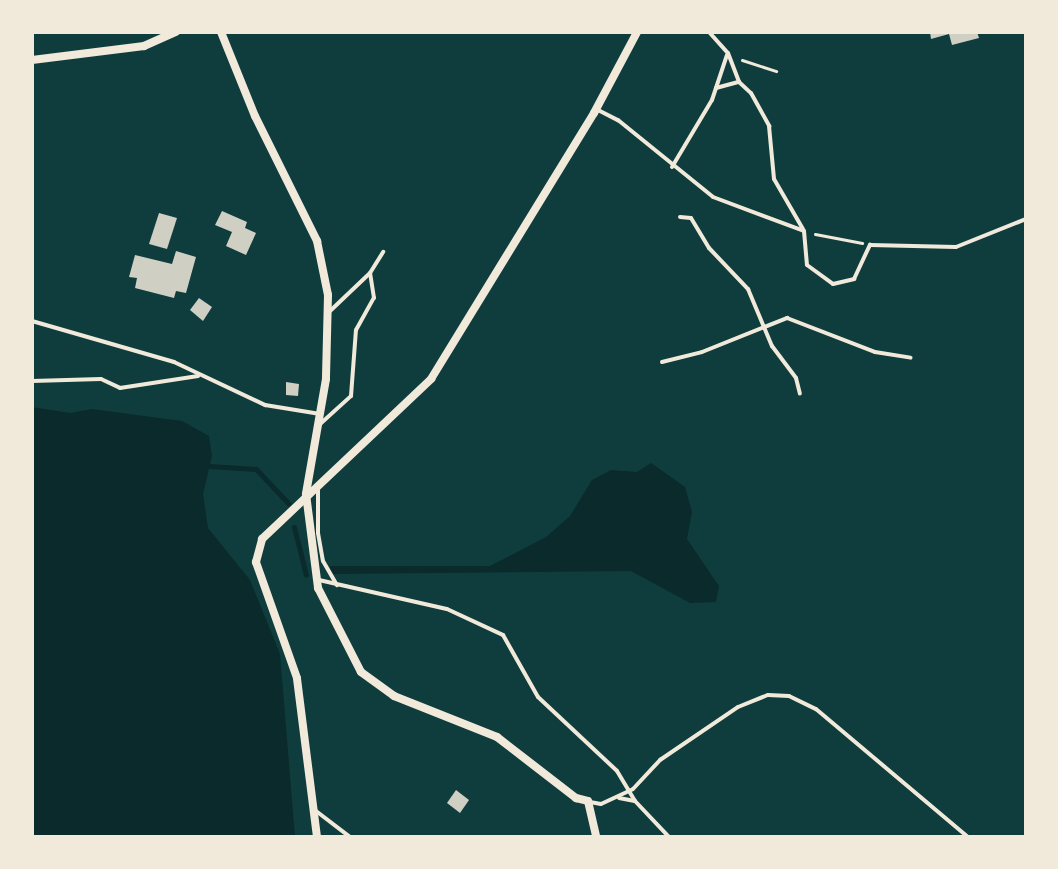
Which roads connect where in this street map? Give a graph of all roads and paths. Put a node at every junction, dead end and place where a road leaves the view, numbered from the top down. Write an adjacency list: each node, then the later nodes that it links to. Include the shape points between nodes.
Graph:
1 (176, 32): 6 (street, via 144,46)
2 (221, 32): 18 (street, via 255,116 317,241)
3 (637, 32): 10 (street)
4 (709, 32): 5 (lane)
5 (728, 53): 7 (path, via 756,68); 8 (lane); 9 (lane)
6 (32, 60)
7 (776, 71)
8 (739, 82): 9 (lane); 14 (lane, via 769,126 774,179)
9 (716, 88): 11 (lane)
10 (596, 109): 11 (lane, via 618,120); 28 (street, via 431,379)
11 (672, 167): 14 (lane, via 726,203)
12 (680, 217): 20 (lane, via 691,218 701,228 709,248 748,289)
13 (1026, 219): 15 (lane, via 956,247)
14 (804, 231): 15 (path); 15 (lane, via 807,265 833,284 854,279)
15 (870, 245)
16 (383, 252): 17 (lane)
17 (370, 273): 18 (lane); 27 (lane, via 374,298 356,330 351,396)
18 (327, 313): 26 (street)
19 (32, 321): 23 (lane, via 174,362)
20 (763, 325): 21 (lane, via 787,318 875,352); 22 (lane, via 702,352); 25 (lane)
21 (911, 358)
22 (662, 362)
23 (200, 376): 24 (lane, via 120,388 101,379); 26 (lane, via 265,405)
24 (32, 381)
25 (800, 394)
26 (320, 414): 27 (street)
27 (318, 425): 29 (street)
28 (319, 482): 29 (street); 31 (lane, via 318,533 323,561)
29 (306, 494): 30 (street); 36 (street, via 262,539 256,562 297,678)
30 (317, 579): 31 (lane); 34 (street, via 361,672 394,696 497,737 576,798)
31 (337, 585): 32 (lane, via 447,609 503,635 538,697 617,771)
32 (629, 791): 33 (lane); 35 (lane); 41 (lane, via 701,728 758,699 789,696 816,709)
33 (612, 799): 34 (lane, via 601,804); 35 (lane)
34 (588, 801): 39 (street)
35 (635, 801): 40 (lane)
36 (314, 810): 37 (street); 38 (lane)
37 (317, 837)
38 (350, 837)
39 (596, 837)
40 (669, 837)
41 (968, 837)

